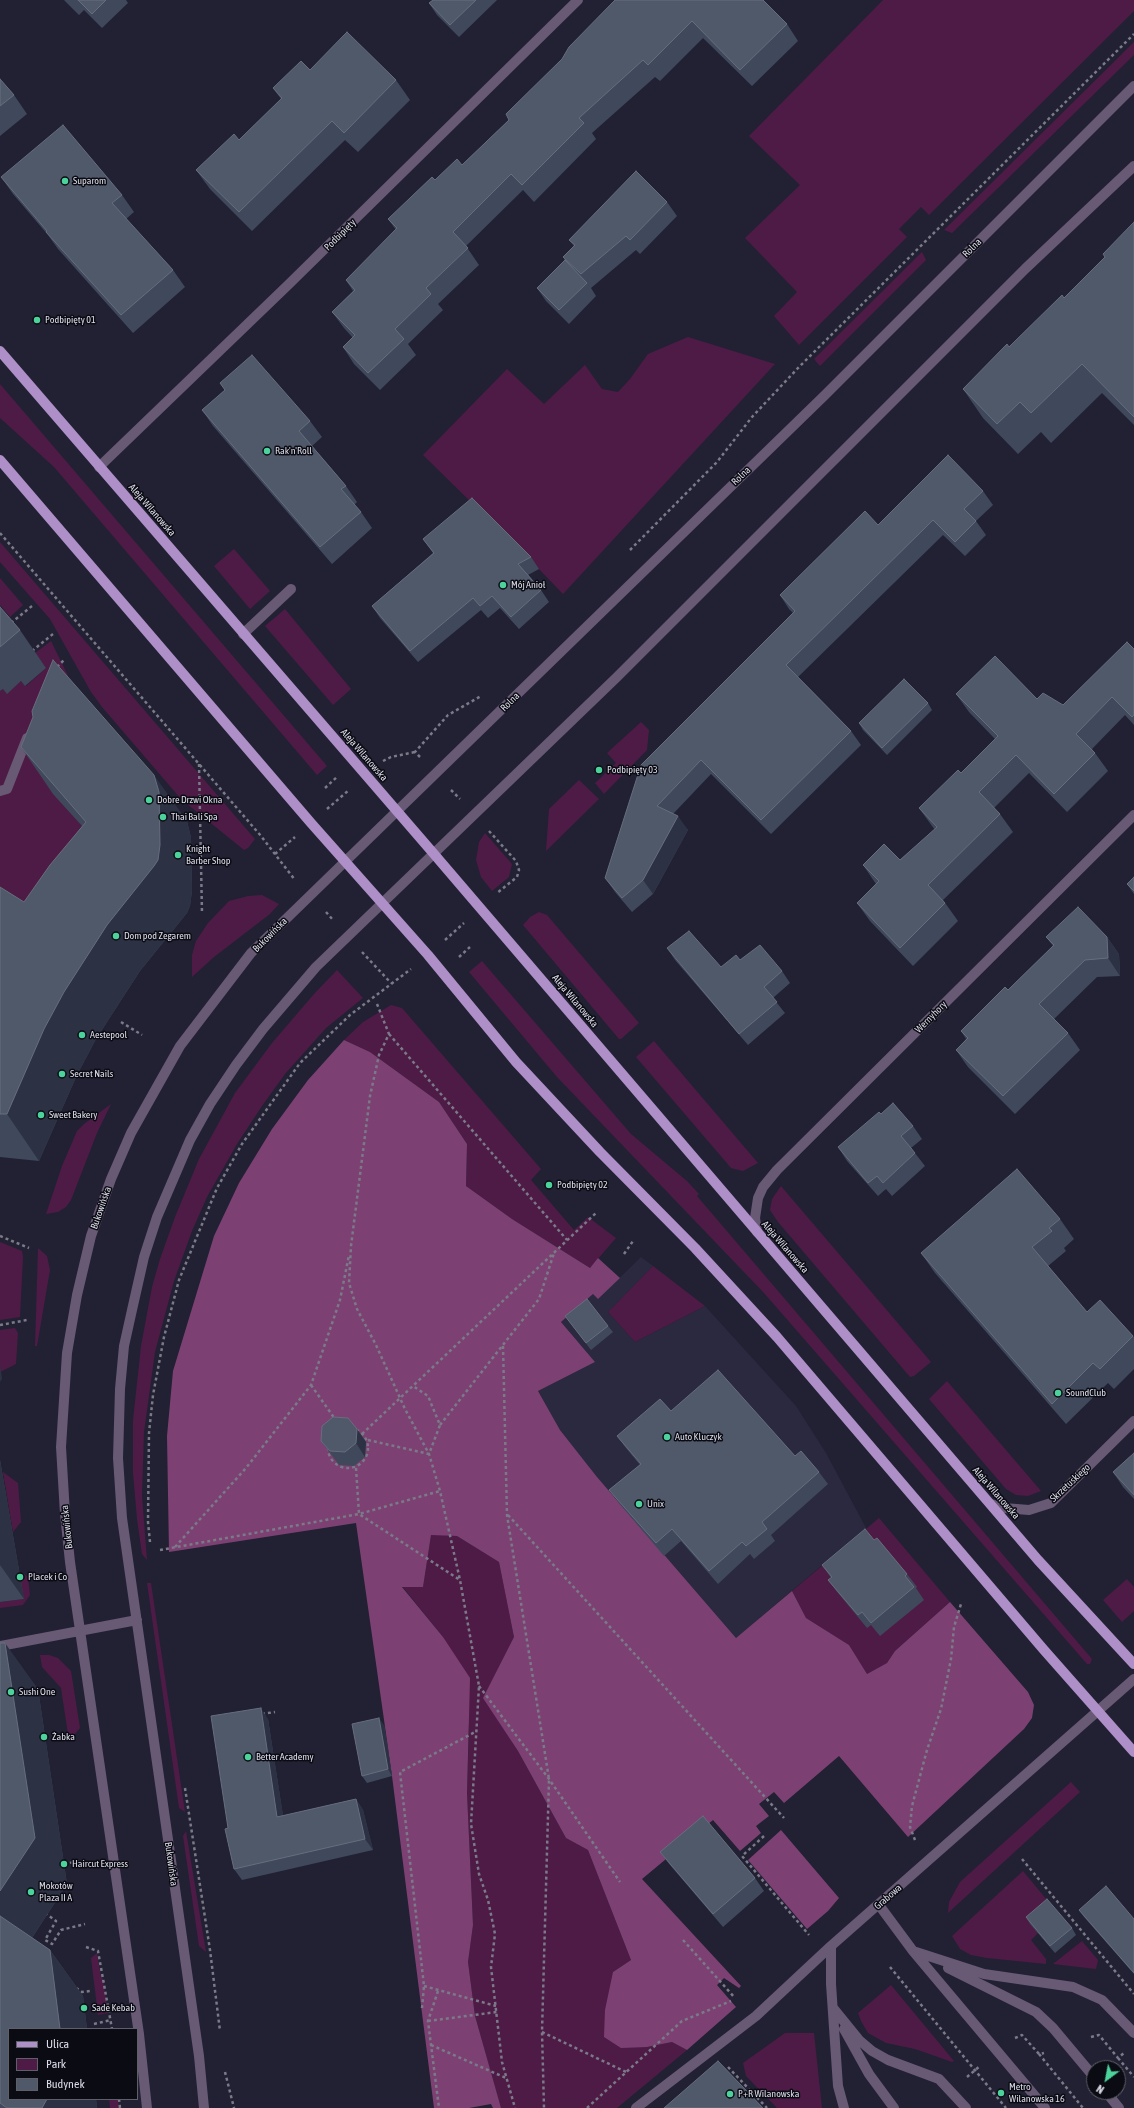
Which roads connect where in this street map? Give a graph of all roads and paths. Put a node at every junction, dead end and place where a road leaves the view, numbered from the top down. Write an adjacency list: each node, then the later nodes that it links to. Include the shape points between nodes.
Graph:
1 (578, 0): 7 (street, Podbipięty)
2 (1134, 34): 9 (path, via 798,368 752,417 717,462)
3 (1134, 86): 29 (street, Rolna, via 825,395)
4 (1134, 166): 34 (street, via 1025,269 617,677)
5 (0, 351): 7 (main road, Aleja Wilanowska)
6 (0, 460): 35 (main road)
7 (100, 467): 14 (main road, Aleja Wilanowska)
8 (0, 533): 22 (path)
9 (628, 552)
10 (290, 589): 14 (street)
11 (32, 606): 12 (path)
12 (5, 628)
13 (53, 634): 15 (path)
14 (243, 634): 29 (main road, Aleja Wilanowska)
15 (28, 654)
16 (65, 659): 17 (path)
17 (56, 668)
18 (483, 695): 20 (path, via 448,715)
19 (32, 726): 27 (street, via 7,789)
20 (415, 752): 21 (path); 23 (path, via 391,757)
21 (425, 763)
22 (199, 764): 33 (path); 39 (path)
23 (379, 764)
24 (340, 774): 25 (path)
25 (325, 788)
26 (352, 788): 28 (path)
27 (0, 791)
28 (340, 799)
29 (397, 811): 34 (main road, Aleja Wilanowska); 35 (street, Rolna)
30 (1134, 815): 52 (street, Wernyhory, via 777,1170 763,1187 758,1198 755,1208)
31 (486, 827): 37 (path, via 516,861 520,870 517,877)
32 (286, 845): 33 (path)
33 (275, 854): 36 (path)
34 (434, 854): 38 (street); 52 (main road, Aleja Wilanowska)
35 (345, 861): 38 (main road); 83 (street, Bukowińska, via 251,953 180,1046 131,1133 91,1236 67,1353 61,1439 65,1514)
36 (291, 875)
37 (492, 898)
38 (382, 904): 82 (street, Bukowińska, via 290,996 236,1065 190,1140 157,1218 143,1263 124,1346 118,1416 122,1518); 88 (main road, via 428,955 516,1062 695,1248 781,1342)
39 (202, 913)
40 (456, 930): 41 (path)
41 (440, 945)
42 (470, 946): 44 (path)
43 (366, 956): 46 (path)
44 (454, 961)
45 (413, 968): 46 (path)
46 (391, 983): 77 (path, via 350,1015 300,1063 242,1144 217,1188 197,1233 175,1294 153,1395 148,1463 148,1522)
47 (377, 1004): 49 (path)
48 (121, 1022): 50 (path)
49 (389, 1034): 54 (path); 56 (path, via 379,1055 370,1096)
50 (142, 1035)
51 (596, 1213): 54 (path)
52 (757, 1232): 74 (main road, Aleja Wilanowska)
53 (0, 1236): 57 (path)
54 (567, 1240): 58 (path)
55 (633, 1241): 59 (path)
56 (351, 1246): 63 (path, via 340,1300); 65 (path, via 349,1283 357,1309)
57 (29, 1248)
58 (555, 1252): 62 (path, via 539,1299); 64 (path)
59 (624, 1254)
60 (27, 1320): 61 (path)
61 (0, 1325)
62 (503, 1346): 68 (path); 76 (path)
63 (311, 1385): 67 (path); 78 (path, via 246,1468)
64 (413, 1386): 65 (path); 68 (path, via 428,1396)
65 (400, 1398): 69 (path); 71 (path)
66 (1134, 1421): 74 (street, Skrzetuskiego, via 1051,1503 1029,1510)
67 (337, 1422)
68 (440, 1425): 71 (path)
69 (362, 1434): 70 (path); 72 (path, via 358,1430 341,1428 330,1438 329,1454 338,1466)
70 (368, 1440): 71 (path); 72 (path, via 367,1457)
71 (429, 1454): 73 (path)
72 (356, 1468): 75 (path)
73 (440, 1491): 75 (path); 80 (path)
74 (991, 1504): 85 (main road, Aleja Wilanowska, via 1038,1560)
75 (359, 1514): 78 (path); 80 (path)
76 (507, 1515): 93 (path); 95 (path)
77 (151, 1545)
78 (175, 1547): 79 (path)
79 (160, 1550)
80 (460, 1580): 87 (path)
81 (961, 1604): 97 (path, via 954,1627 951,1659 941,1709 912,1806 910,1827)
82 (137, 1620): 83 (street); 147 (street, Bukowińska, via 199,2056)
83 (80, 1632): 84 (street); 146 (street, Bukowińska)
84 (0, 1646)
85 (1134, 1664)
86 (1134, 1679): 88 (street, Grabowa)
87 (479, 1686): 91 (path); 93 (path)
88 (1098, 1711): 92 (main road); 102 (street, Grabowa)
89 (275, 1712): 90 (path)
90 (260, 1715)
91 (477, 1731): 112 (path, via 400,1772); 118 (path, via 471,1824 479,1874 495,1934 491,1967)
92 (1134, 1752)
93 (549, 1779): 101 (path); 127 (path)
94 (190, 1813): 126 (path)
95 (784, 1818)
96 (764, 1836): 105 (path, via 742,1856)
97 (915, 1840)
98 (1022, 1859): 115 (path)
99 (80, 1861): 100 (path)
100 (64, 1864)
101 (620, 1882)
102 (879, 1905): 107 (street, Grabowa); 109 (street)
103 (41, 1911): 104 (path, via 56,1922 45,1940 52,1944 61,1930)
104 (85, 1924)
105 (809, 1935)
106 (683, 1940): 116 (path)
107 (831, 1946): 120 (street); 153 (street, Grabowa, via 756,2016)
108 (86, 1947): 122 (path, via 98,1951)
109 (913, 1951): 128 (street, via 984,1974 1073,1987 1102,2000); 138 (street, via 1036,2012 1054,2028); 159 (street)
110 (890, 1967): 140 (path)
111 (69, 1984): 113 (path, via 82,1992)
112 (424, 1986): 114 (path); 119 (path)
113 (90, 1991)
114 (438, 1991): 118 (path); 123 (path)
115 (1134, 1994)
116 (735, 1998)
117 (731, 2001): 141 (path, via 682,2022)
118 (496, 2006): 121 (path)
119 (422, 2008)
120 (833, 2008): 155 (street, via 838,2086); 156 (street, via 869,2074); 157 (street, via 859,2040 872,2051 888,2060 939,2079)
121 (497, 2012): 123 (path); 144 (path, via 502,2062)
122 (111, 2020): 124 (path); 125 (path)
123 (428, 2021): 131 (path)
124 (94, 2024)
125 (112, 2028)
126 (220, 2031)
127 (542, 2032): 141 (path); 151 (path)
128 (1134, 2033)
129 (1086, 2038): 135 (path, via 1099,2035)
130 (1013, 2039): 134 (path, via 1022,2035)
131 (431, 2045): 144 (path); 149 (path)
132 (1050, 2051): 134 (path)
133 (1126, 2051): 135 (path)
134 (1039, 2054): 160 (path)
135 (1118, 2058): 143 (path)
136 (984, 2062): 140 (path)
137 (728, 2066): 154 (path)
138 (1086, 2067)
139 (224, 2069): 148 (path)
140 (975, 2070): 142 (path); 158 (path)
141 (626, 2072): 152 (path)
142 (966, 2077)
143 (1134, 2077)
144 (507, 2078): 150 (path)
145 (1112, 2100): 161 (street)
146 (148, 2108)
147 (204, 2108)
148 (234, 2108)
149 (439, 2108)
150 (515, 2108)
151 (544, 2108)
152 (587, 2108)
153 (636, 2108)
154 (768, 2108)
155 (844, 2108)
156 (894, 2108)
157 (966, 2108)
158 (1006, 2108)
159 (1045, 2108)
160 (1083, 2108)
161 (1119, 2108)

